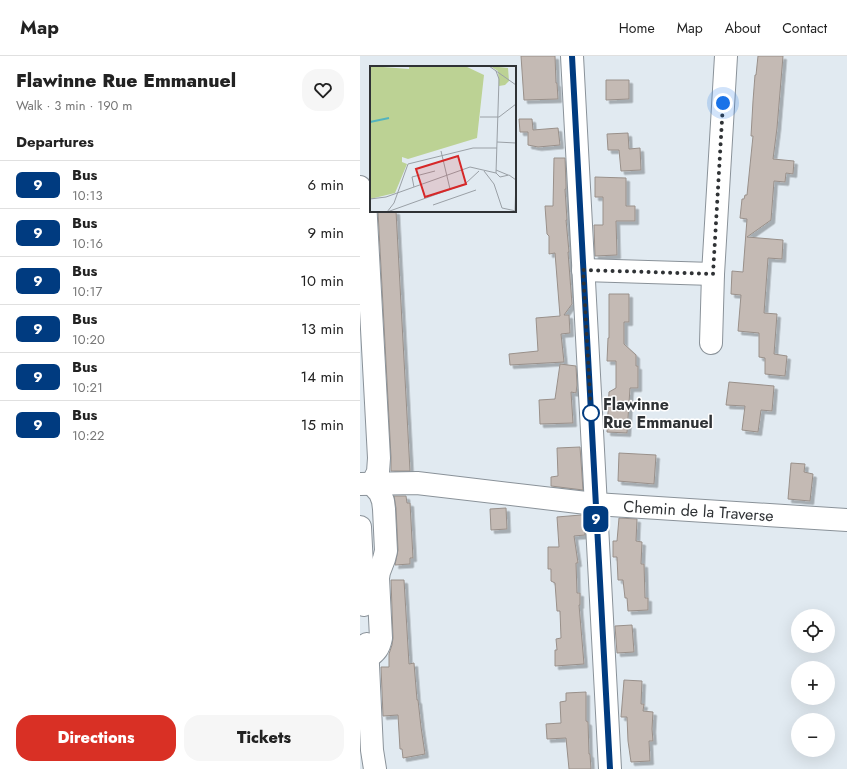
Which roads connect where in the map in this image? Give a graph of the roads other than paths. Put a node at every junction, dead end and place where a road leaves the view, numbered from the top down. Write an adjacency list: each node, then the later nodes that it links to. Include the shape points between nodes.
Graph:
1 (572, 56): 4 (street)
2 (726, 56): 5 (street)
3 (360, 187): 7 (street, via 365,200 379,458 378,472)
4 (583, 270): 5 (street); 8 (street)
5 (713, 274): 6 (street)
6 (711, 343)
7 (366, 484): 8 (street, Chemin de la Traverse, via 417,483); 11 (street, via 380,493 383,501 386,551 378,583 380,644)
8 (595, 504): 9 (street, Chemin de la Traverse); 14 (street)
9 (847, 520)
10 (360, 527): 11 (street)
11 (367, 658): 12 (street)
12 (365, 719): 13 (street)
13 (375, 769)
14 (610, 769)

